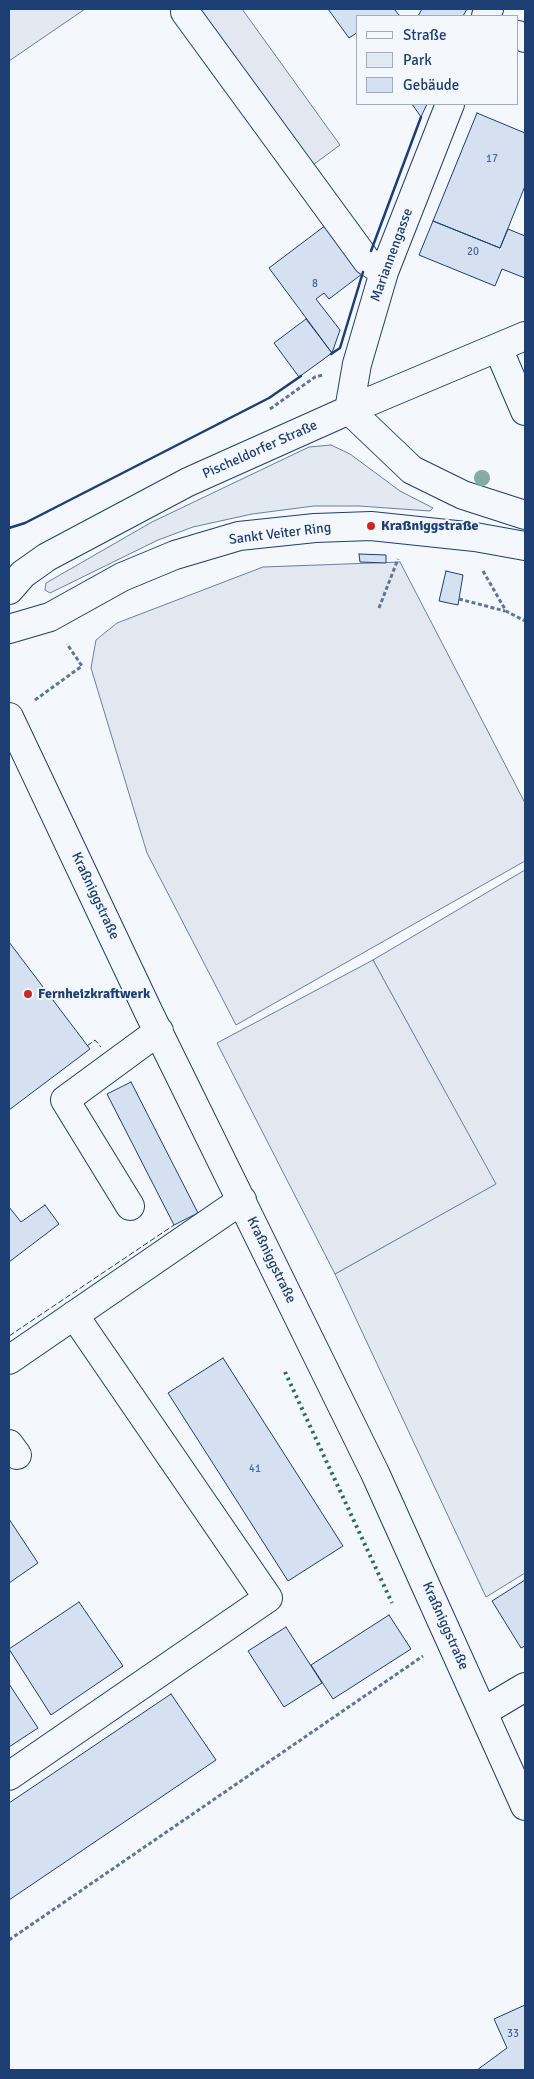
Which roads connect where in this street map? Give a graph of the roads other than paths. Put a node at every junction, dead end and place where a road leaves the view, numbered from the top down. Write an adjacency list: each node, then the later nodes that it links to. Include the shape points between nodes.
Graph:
1 (186, 12): 3 (street, via 367,261)
2 (450, 105): 3 (street, Mariannengasse)
3 (384, 272): 6 (street, Mariannengasse, via 357,364)
4 (525, 336): 5 (street, Pischeldorfer Straße)
5 (498, 348): 6 (street, Pischeldorfer Straße); 7 (street)
6 (349, 410): 8 (street, via 412,470 463,495); 10 (street, Pischeldorfer Straße, via 188,482 65,547 22,574)
7 (525, 411)
8 (525, 515)
9 (525, 546): 11 (street, Sankt Veiter Ring, via 409,528 371,526 239,536 175,554 122,577 50,617)
10 (9, 590)
11 (9, 630)
12 (9, 717): 13 (street, Kraßniggstraße)
13 (159, 1031): 14 (street, Kraßniggstraße); 15 (street, via 65,1100)
14 (242, 1200): 16 (street); 19 (street, Kraßniggstraße, via 375,1473)
15 (130, 1206)
16 (74, 1316): 17 (street); 20 (street, via 268,1598)
17 (9, 1360)
18 (525, 1687): 19 (street)
19 (483, 1712): 21 (street, Kraßniggstraße)
20 (9, 1776)
21 (525, 1805)

